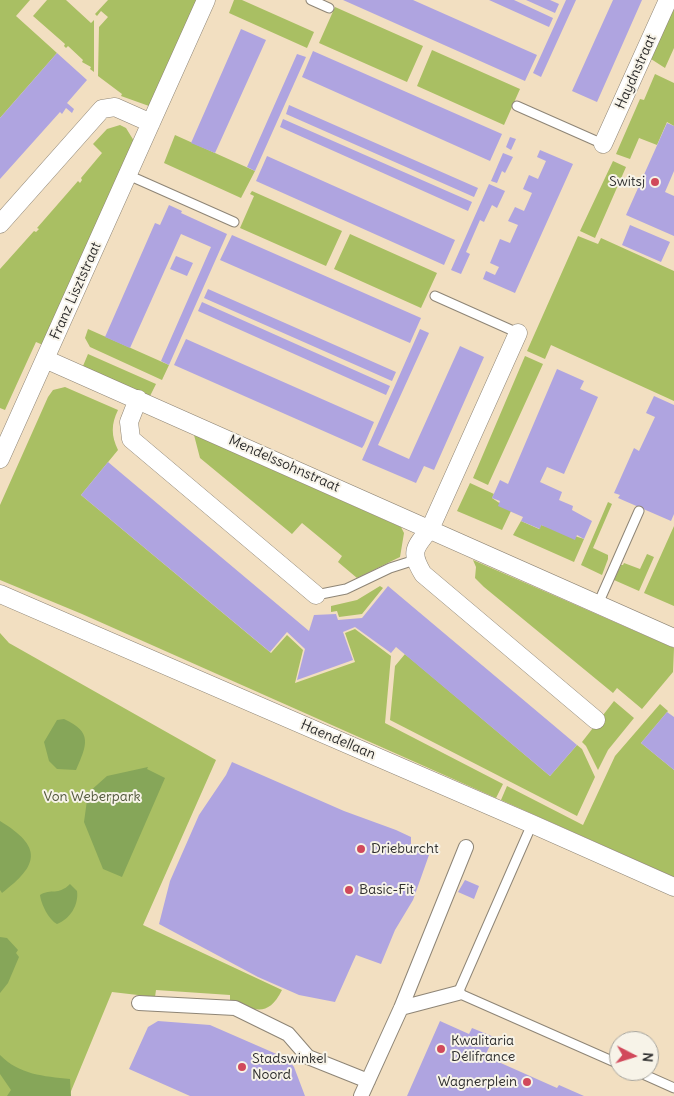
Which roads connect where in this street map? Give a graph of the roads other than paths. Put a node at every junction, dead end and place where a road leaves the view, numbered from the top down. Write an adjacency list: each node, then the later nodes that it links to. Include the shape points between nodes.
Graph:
1 (206, 0): 6 (street, Franz Lisztstraat)
2 (311, 0): 4 (lane)
3 (668, 0): 7 (street, Haydnstraat)
4 (329, 8)
5 (517, 106): 7 (lane)
6 (151, 123): 8 (street, Franz Lisztstraat); 10 (street, via 116,107 102,108)
7 (603, 144)
8 (128, 175): 9 (lane); 13 (street, Franz Lisztstraat)
9 (234, 222)
10 (0, 224)
11 (435, 296): 12 (lane)
12 (518, 333): 17 (street)
13 (45, 359): 14 (street, Mendelssohnstraat); 15 (street, Franz Lisztstraat)
14 (138, 399): 17 (street, Mendelssohnstraat); 20 (street, via 129,422 131,438)
15 (0, 459)
16 (639, 512): 21 (lane)
17 (430, 529): 18 (street, via 416,546); 21 (street, Mendelssohnstraat)
18 (415, 560): 20 (lane, via 346,589); 23 (street, via 423,574)
19 (0, 594): 24 (street, Haendellaan)
20 (316, 595)
21 (598, 604): 22 (street, Mendelssohnstraat)
22 (674, 638)
23 (596, 720)
24 (532, 824): 26 (street, Haendellaan); 27 (lane)
25 (466, 847): 29 (street)
26 (674, 887)
27 (458, 992): 29 (street); 30 (lane)
28 (139, 1003): 31 (street, via 235,1008 288,1034 308,1057)
29 (401, 1008): 31 (street)
30 (609, 1060)
31 (368, 1081): 34 (street)
32 (658, 1081): 33 (lane)
33 (674, 1088)
34 (361, 1096)

